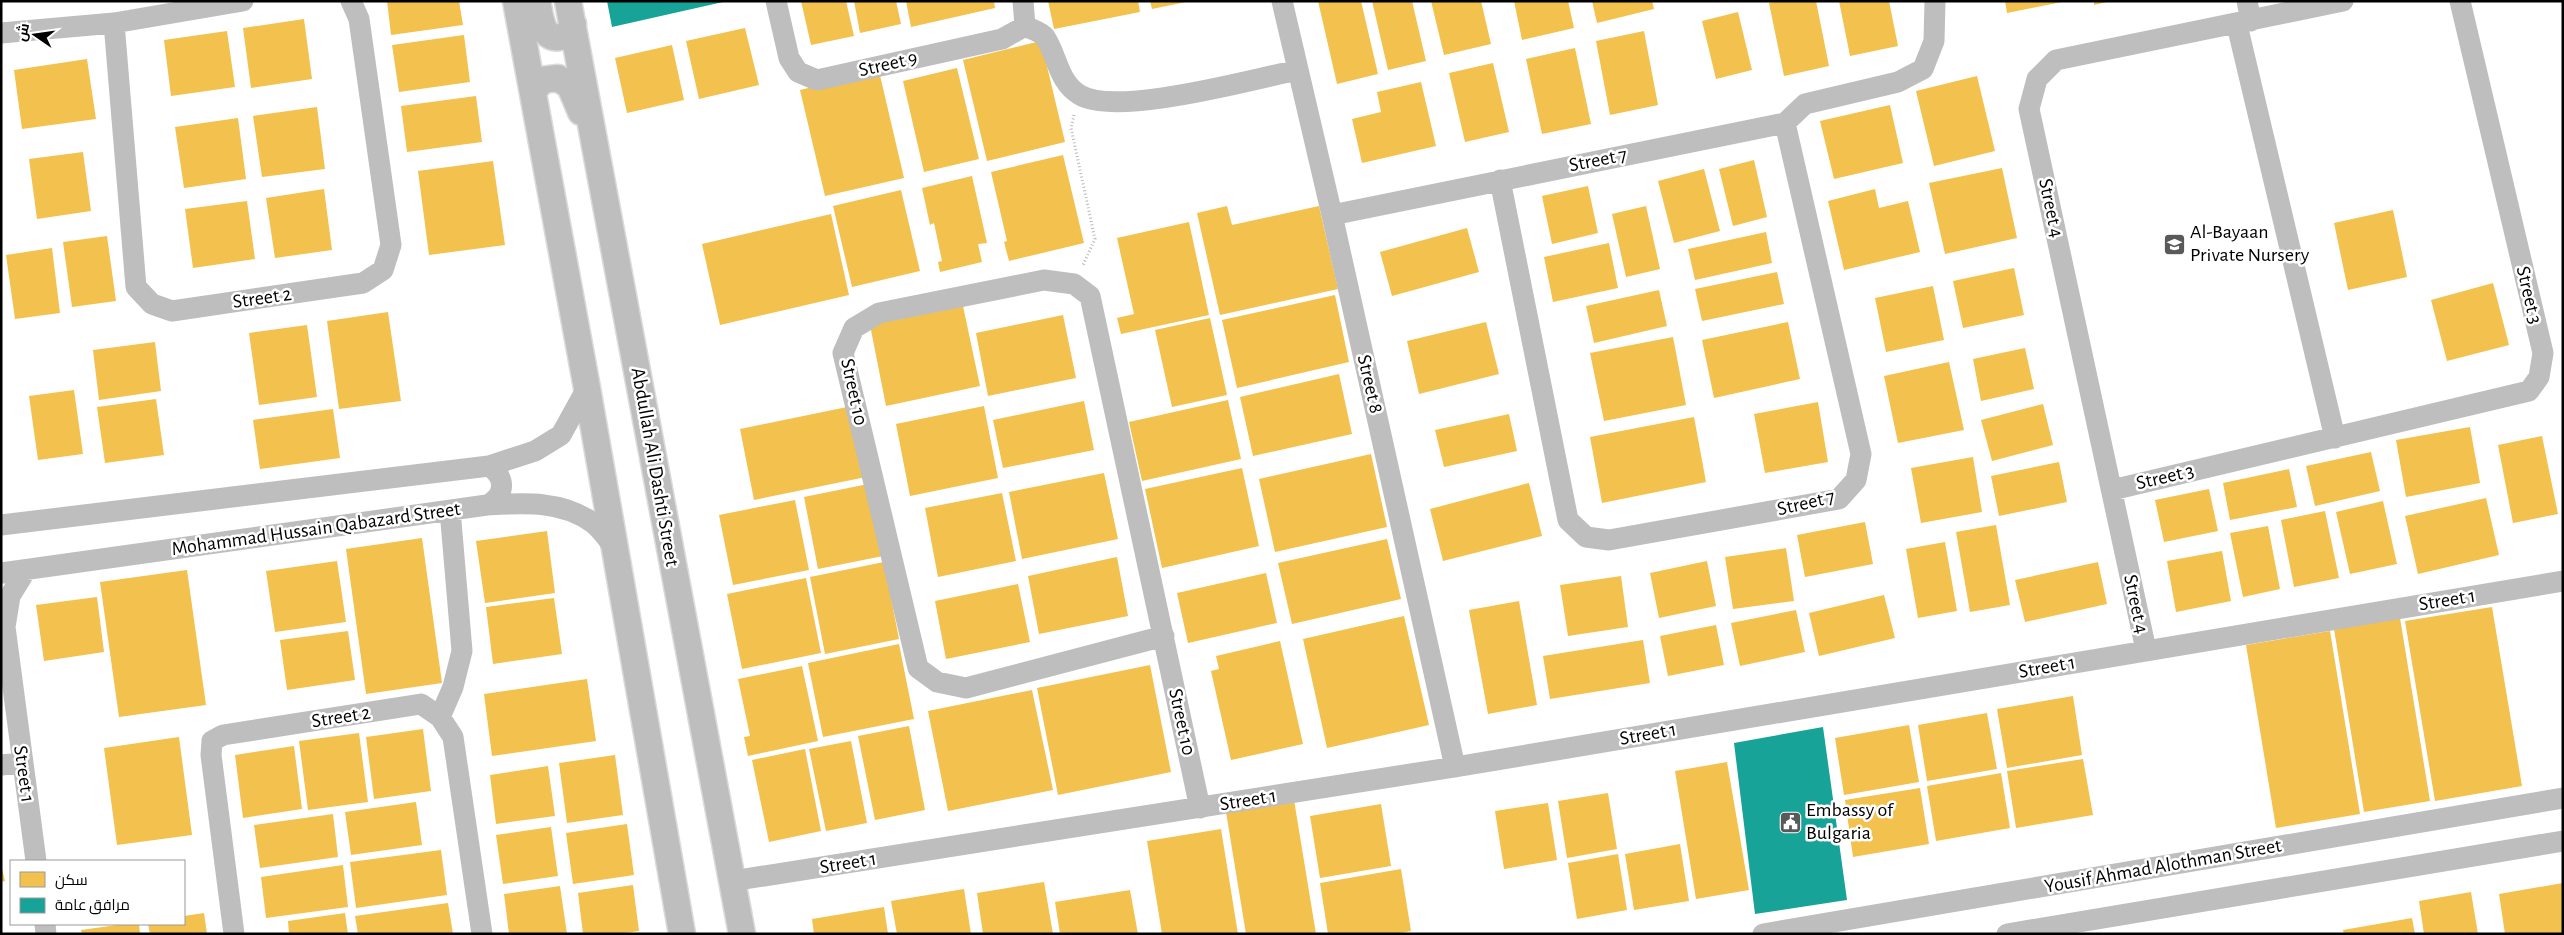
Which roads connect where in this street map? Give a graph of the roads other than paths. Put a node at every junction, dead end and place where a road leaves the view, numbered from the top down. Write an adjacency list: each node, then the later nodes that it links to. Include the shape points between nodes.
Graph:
1 (243, 1): 13 (street)
2 (351, 1): 13 (street, Street 2, via 359,19 391,245 383,270 363,284 172,311 152,304 136,286)
3 (516, 1): 17 (main road)
4 (537, 1): 11 (main road, via 542,28 555,38 570,32)
5 (776, 1): 14 (street, Street 9, via 788,58 798,72 817,80 1002,39)
6 (1023, 1): 14 (street)
7 (1282, 1): 16 (street, Street 8)
8 (1935, 1): 18 (street, via 1934,41 1923,69 1898,82 1806,104)
9 (2343, 1): 12 (street, Street 4)
10 (2460, 1): 23 (street, Street 3, via 2543,353 2540,377 2529,391)
11 (571, 13): 19 (main road, Abdullah Ali Dashti Street)
12 (2245, 16): 23 (street); 25 (street, Street 4, via 2056,60 2037,78 2029,109)
13 (114, 23): 15 (street)
14 (1025, 26): 16 (street, via 1044,36 1063,80 1080,95 1100,102 1127,103)
15 (1, 33)
16 (1298, 70): 21 (street, Street 8)
17 (533, 92): 19 (main road, via 542,80 558,78 565,81); 22 (main road)
18 (1785, 123): 20 (street, Street 7); 20 (street, Street 7, via 1861,454 1856,480 1839,499 1609,540 1586,537 1568,520)
19 (597, 152): 44 (main road, Abdullah Ali Dashti Street)
20 (1500, 180): 21 (street, Street 7)
21 (1332, 215): 39 (street, Street 8)
22 (587, 388): 24 (street, Mohammad Hussain Qabazard Street, via 561,435 535,451); 29 (main road)
23 (2335, 438): 25 (street, Street 3)
24 (489, 466): 26 (street, via 501,478 502,486 494,501); 28 (street, Mohammad Hussain Qabazard Street)
25 (2112, 490): 35 (street, Street 4)
26 (487, 505): 27 (street, Mohammad Hussain Qabazard Street); 29 (street, Mohammad Hussain Qabazard Street, via 527,503 558,506 593,523)
27 (450, 510): 30 (street, Mohammad Hussain Qabazard Street); 36 (street, via 462,651 453,687)
28 (5, 522)
29 (616, 549): 47 (main road)
30 (26, 570): 31 (street, Mohammad Hussain Qabazard Street); 33 (street, Street 1, via 10,596)
31 (1, 573)
32 (2563, 581): 35 (street, Street 1)
33 (3, 623): 37 (street, Street 1)
34 (1164, 636): 34 (street, Street 10, via 966,688 937,682 918,668 844,353 854,328 879,313 1044,280 1074,284 1090,296); 41 (street, Street 10)
35 (2146, 650): 39 (street, Street 1)
36 (440, 717): 45 (street, Street 2, via 421,704 223,735 212,741 211,755); 46 (street, Street 2, via 453,738)
37 (23, 763): 38 (street); 43 (street, Street 1)
38 (1, 766)
39 (1455, 767): 41 (street, Street 1)
40 (2563, 798): 49 (street, Yousif Ahmad Alothman Street)
41 (1200, 808): 44 (street, Street 1)
42 (2563, 841): 50 (street, Yousif Ahmad Alothman Street)
43 (36, 860)
44 (732, 881): 48 (main road, Abdullah Ali Dashti Street)
45 (234, 934)
46 (482, 934)
47 (682, 934)
48 (742, 934)
49 (1763, 934)
50 (2007, 934)

